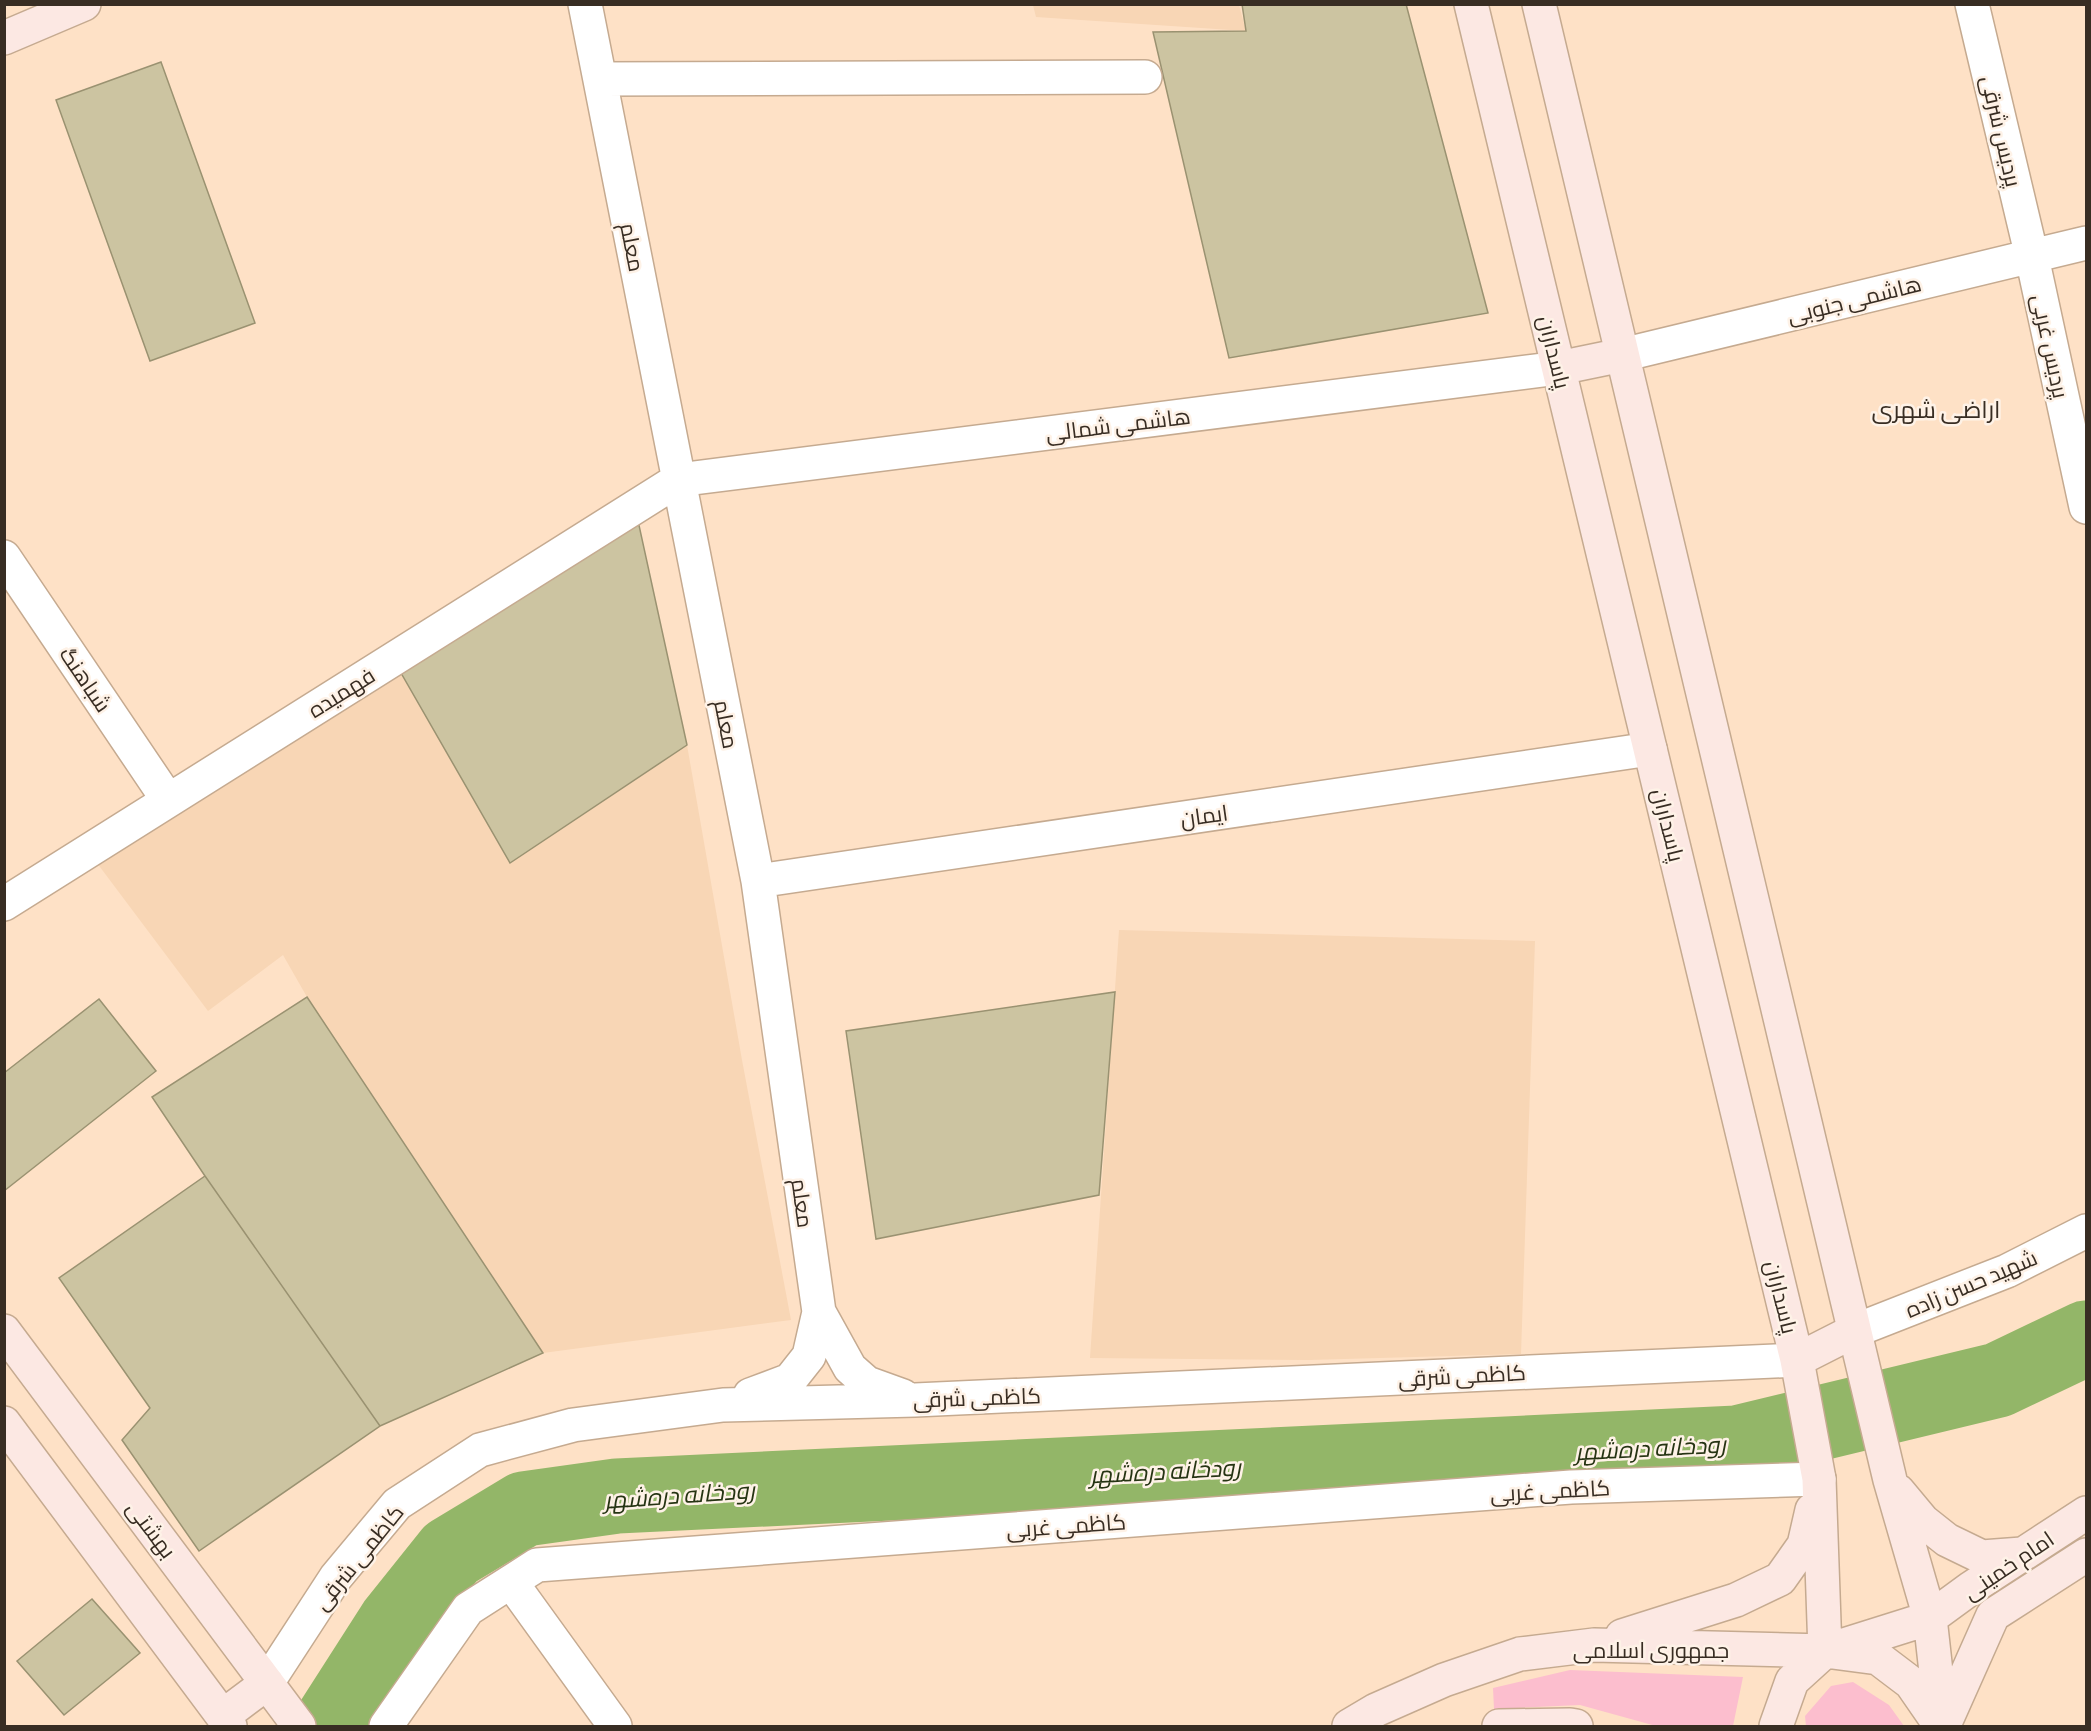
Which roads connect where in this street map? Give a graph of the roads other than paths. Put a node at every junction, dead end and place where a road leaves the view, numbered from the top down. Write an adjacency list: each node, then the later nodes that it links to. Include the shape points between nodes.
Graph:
1 (84, 4): 6 (main road)
2 (585, 4): 8 (street, معلم)
3 (1471, 4): 12 (main road, پاسداران)
4 (1539, 4): 11 (main road)
5 (1972, 4): 10 (street, پردیس شرقی)
6 (4, 38)
7 (1145, 77): 8 (street)
8 (600, 79): 13 (street, معلم)
9 (2086, 243): 10 (street, هاشمی جنوبی)
10 (2032, 257): 11 (street, هاشمی جنوبی); 14 (street, پردیس غربی)
11 (1622, 355): 12 (main road); 23 (main road)
12 (1559, 368): 13 (street, هاشمی شمالی); 16 (main road, پاسداران)
13 (678, 480): 17 (street, فهمیده); 18 (street, معلم)
14 (2086, 507)
15 (4, 557): 17 (street, شباهنگ)
16 (1650, 749): 18 (street, ایمان); 24 (main road, پاسداران)
17 (168, 800): 19 (street, فهمیده)
18 (758, 881): 21 (street, معلم)
19 (4, 904)
20 (2086, 1232): 23 (street, شهید حسن زاده, via 2007,1271)
21 (819, 1312): 25 (street, معلم, via 850,1368 867,1383); 26 (street, via 809,1356 790,1380)
22 (4, 1331): 37 (main road, بهشتی)
23 (1854, 1331): 24 (main road); 29 (main road)
24 (1797, 1360): 25 (street, کاظمی شرقی); 28 (main road, پاسداران)
25 (915, 1400): 26 (street, کاظمی شرقی)
26 (723, 1405): 37 (street, کاظمی شرقی, via 573,1425 480,1450 397,1504 336,1577)
27 (4, 1423): 38 (main road)
28 (1819, 1479): 33 (street, کاظمی غربی, via 1571,1487 537,1565); 35 (main road, via 1804,1545 1780,1579 1736,1600); 36 (main road, پاسداران)
29 (1890, 1480): 31 (main road, via 1923,1521 1947,1540 1982,1557); 34 (main road)
30 (2086, 1513): 31 (main road, امام خمینی)
31 (2024, 1554): 34 (main road, امام خمینی)
32 (2086, 1556): 46 (main road, امام خمینی, via 1993,1615)
33 (512, 1582): 40 (street, کاظمی غربی, via 468,1609); 41 (street)
34 (1930, 1618): 36 (main road, امام خمینی); 46 (main road)
35 (1594, 1645): 36 (main road, جمهوری اسلامی); 42 (main road, جمهوری اسلامی, via 1520,1654 1444,1680)
36 (1825, 1651): 45 (main road, via 1792,1681); 46 (main road, via 1878,1658 1911,1683)
37 (267, 1683): 38 (main road); 39 (main road, بهشتی)
38 (226, 1721)
39 (300, 1726)
40 (386, 1726)
41 (615, 1726)
42 (1349, 1726)
43 (1499, 1726): 44 (main road)
44 (1576, 1726)
45 (1776, 1726)
46 (1942, 1726)

